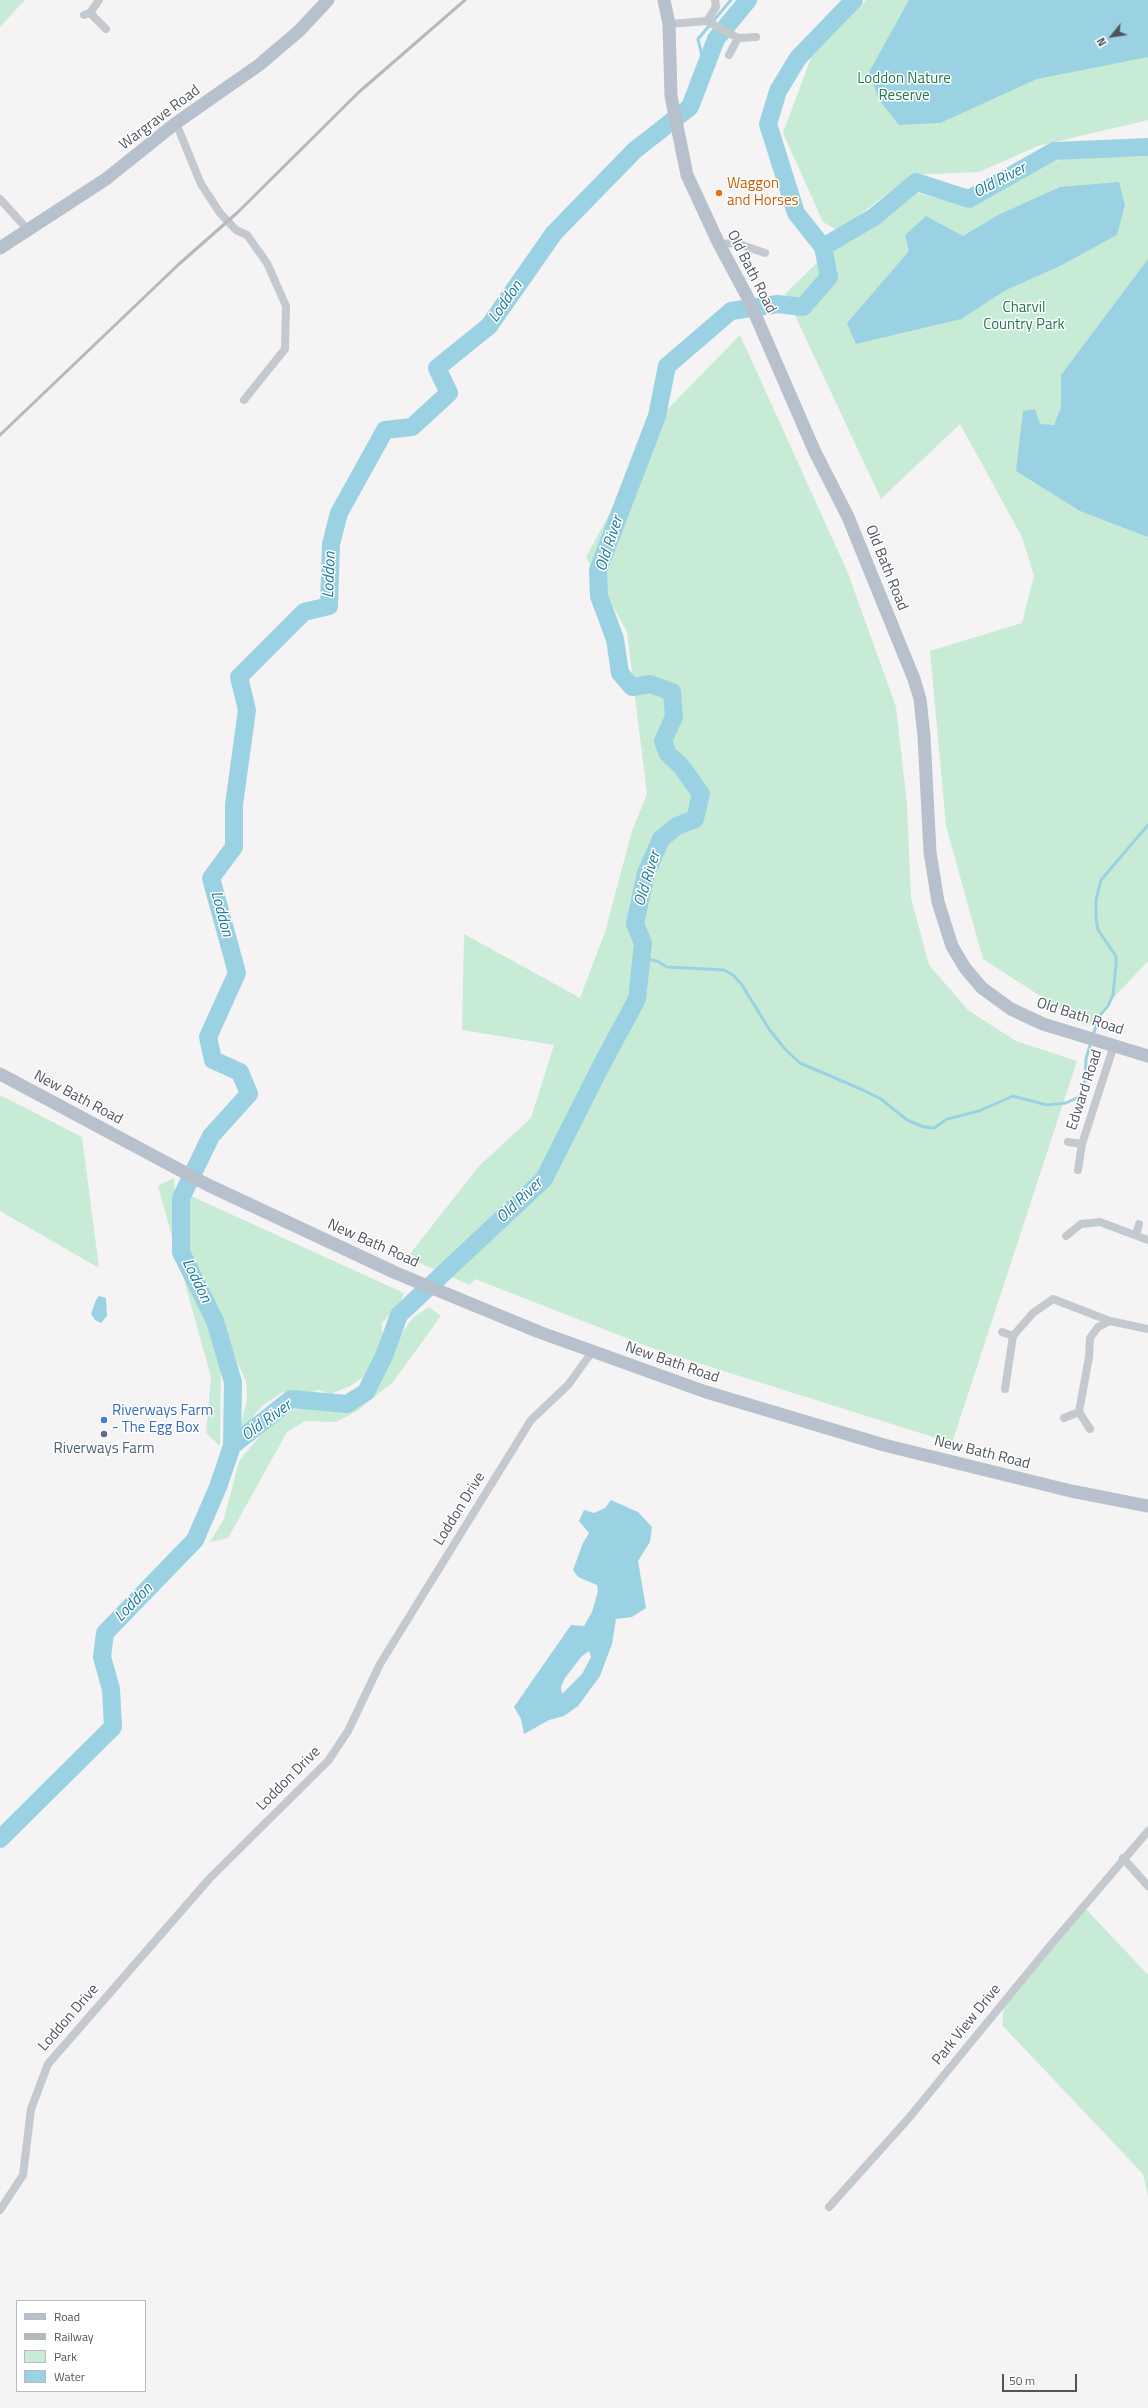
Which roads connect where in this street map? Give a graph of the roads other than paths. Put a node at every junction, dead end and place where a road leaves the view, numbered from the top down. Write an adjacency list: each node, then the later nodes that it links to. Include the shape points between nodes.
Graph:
1 (99, 0): 7 (street, via 87,14)
2 (328, 0): 11 (main road, Wargrave Road, via 299,31 259,65)
3 (664, 0): 6 (main road, Old Bath Road)
4 (715, 0): 5 (street, via 716,7)
5 (708, 22): 6 (street); 8 (street)
6 (669, 24): 14 (main road, Old Bath Road, via 670,96 687,175)
7 (106, 29)
8 (735, 36): 9 (street); 10 (street)
9 (756, 37)
10 (729, 55)
11 (176, 123): 13 (main road, Wargrave Road, via 106,179); 17 (street, via 200,184 220,213 236,230 247,235 263,258 286,306 285,349)
12 (0, 198): 13 (street)
13 (27, 229): 15 (main road, Wargrave Road)
14 (719, 244): 16 (street, via 736,243); 18 (main road, Old Bath Road, via 748,298 814,450 848,517 914,679 920,699 924,736 930,852 938,902 952,946 965,968 982,988 1011,1009 1043,1024)
15 (0, 248)
16 (765, 253)
17 (244, 400)
18 (1109, 1043): 19 (main road, Old Bath Road); 22 (street, Edward Road)
19 (1148, 1056)
20 (0, 1074): 32 (main road, New Bath Road, via 208,1185 396,1273)
21 (1068, 1142): 22 (street, Edward Road)
22 (1082, 1144): 23 (street, Edward Road)
23 (1078, 1170)
24 (1139, 1224): 25 (street)
25 (1136, 1235): 26 (street, via 1100,1222 1081,1224); 27 (street)
26 (1066, 1236)
27 (1148, 1240)
28 (1110, 1321): 29 (street); 31 (street, via 1053,1299 1033,1313); 34 (street, via 1098,1327 1090,1338)
29 (1148, 1329)
30 (1002, 1332): 31 (street)
31 (1013, 1336): 33 (street)
32 (592, 1352): 37 (main road, New Bath Road, via 706,1392 884,1445 1044,1485); 42 (street, Loddon Drive, via 568,1385 531,1420 380,1664 348,1731 328,1761 210,1878 48,2064 31,2109 23,2175)
33 (1005, 1389)
34 (1079, 1412): 35 (street); 36 (street)
35 (1064, 1418)
36 (1090, 1429)
37 (1148, 1506)
38 (1148, 1831): 39 (street, Park View Drive)
39 (1123, 1858): 40 (street); 41 (street, Park View Drive, via 908,2118)
40 (1148, 1886)
41 (829, 2207)
42 (0, 2210)

